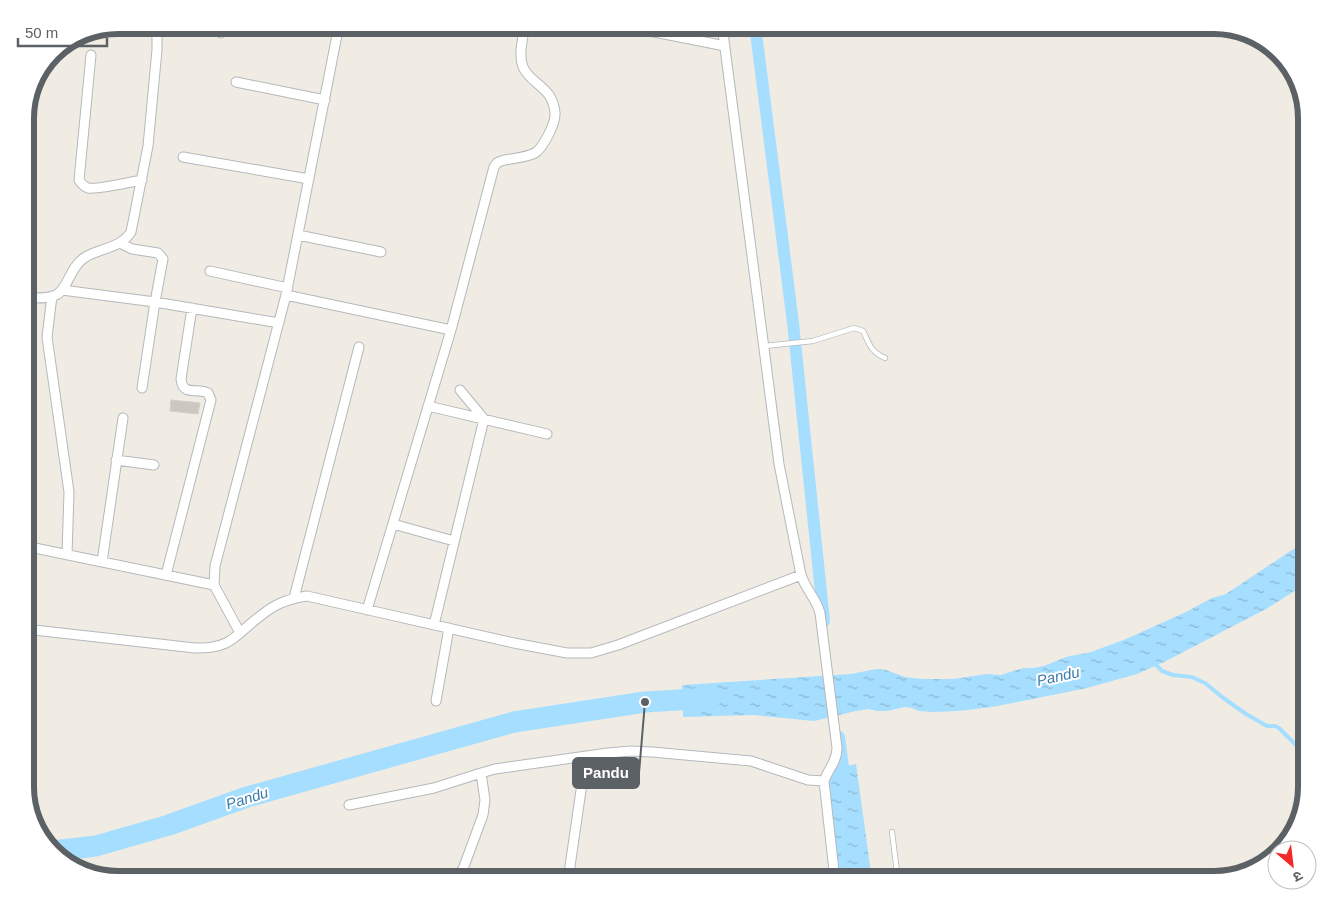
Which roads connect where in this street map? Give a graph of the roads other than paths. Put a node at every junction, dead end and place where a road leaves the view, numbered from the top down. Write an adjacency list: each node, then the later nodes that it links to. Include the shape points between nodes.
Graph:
1 (157, 34): 12 (street)
2 (337, 34): 9 (street)
3 (524, 34): 24 (street, via 522,65 549,96 556,114 555,121 539,150 501,161 494,167)
4 (665, 34): 6 (street)
5 (723, 34): 6 (street)
6 (725, 46): 25 (street)
7 (91, 55): 12 (street, via 79,180 87,188 95,188)
8 (236, 82): 9 (street)
9 (325, 100): 11 (street)
10 (182, 157): 11 (street)
11 (309, 179): 13 (street)
12 (142, 180): 14 (street, via 131,232)
13 (298, 234): 15 (street); 18 (street)
14 (120, 243): 17 (street, via 84,257); 21 (street, via 132,249 158,252 163,259)
15 (381, 252)
16 (210, 271): 18 (street)
17 (62, 290): 19 (street); 21 (street)
18 (287, 291): 23 (street); 24 (street)
19 (52, 296): 20 (street); 39 (street, via 46,337 68,492)
20 (34, 297)
21 (155, 302): 22 (street); 28 (street)
22 (192, 308): 23 (street); 41 (street, via 182,385 188,390 208,393 211,400)
23 (279, 324): 43 (street, via 215,566)
24 (451, 330): 30 (street)
25 (764, 346): 27 (lane, via 813,341 854,328 863,331 872,350); 42 (street, via 779,464)
26 (359, 347): 44 (street)
27 (885, 358)
28 (142, 388)
29 (460, 390): 32 (street)
30 (428, 406): 32 (street); 36 (street)
31 (122, 418): 34 (street)
32 (484, 419): 33 (street); 37 (street)
33 (547, 434)
34 (116, 460): 35 (street); 40 (street)
35 (154, 466)
36 (393, 524): 37 (street); 45 (street)
37 (454, 541): 46 (street)
38 (34, 548): 39 (street)
39 (67, 555): 40 (street)
40 (102, 562): 41 (street)
41 (166, 575): 43 (street)
42 (801, 575): 47 (street, via 591,653 567,653); 53 (street, via 816,600 820,614 836,742 837,755)
43 (214, 584): 49 (street)
44 (294, 598): 45 (street, via 306,596); 49 (street, via 265,612)
45 (367, 610): 46 (street)
46 (434, 625): 47 (street)
47 (449, 628): 50 (street)
48 (34, 630): 49 (street, via 195,648 224,644)
49 (240, 633)
50 (436, 702)
51 (586, 756): 52 (street); 53 (street, via 632,751 728,758 751,761 808,780); 57 (street)
52 (481, 773): 54 (street, via 434,788); 56 (street, via 485,800 483,814)
53 (824, 781): 58 (street)
54 (349, 804)
55 (892, 832): 59 (lane)
56 (461, 871)
57 (569, 871)
58 (834, 871)
59 (897, 871)

